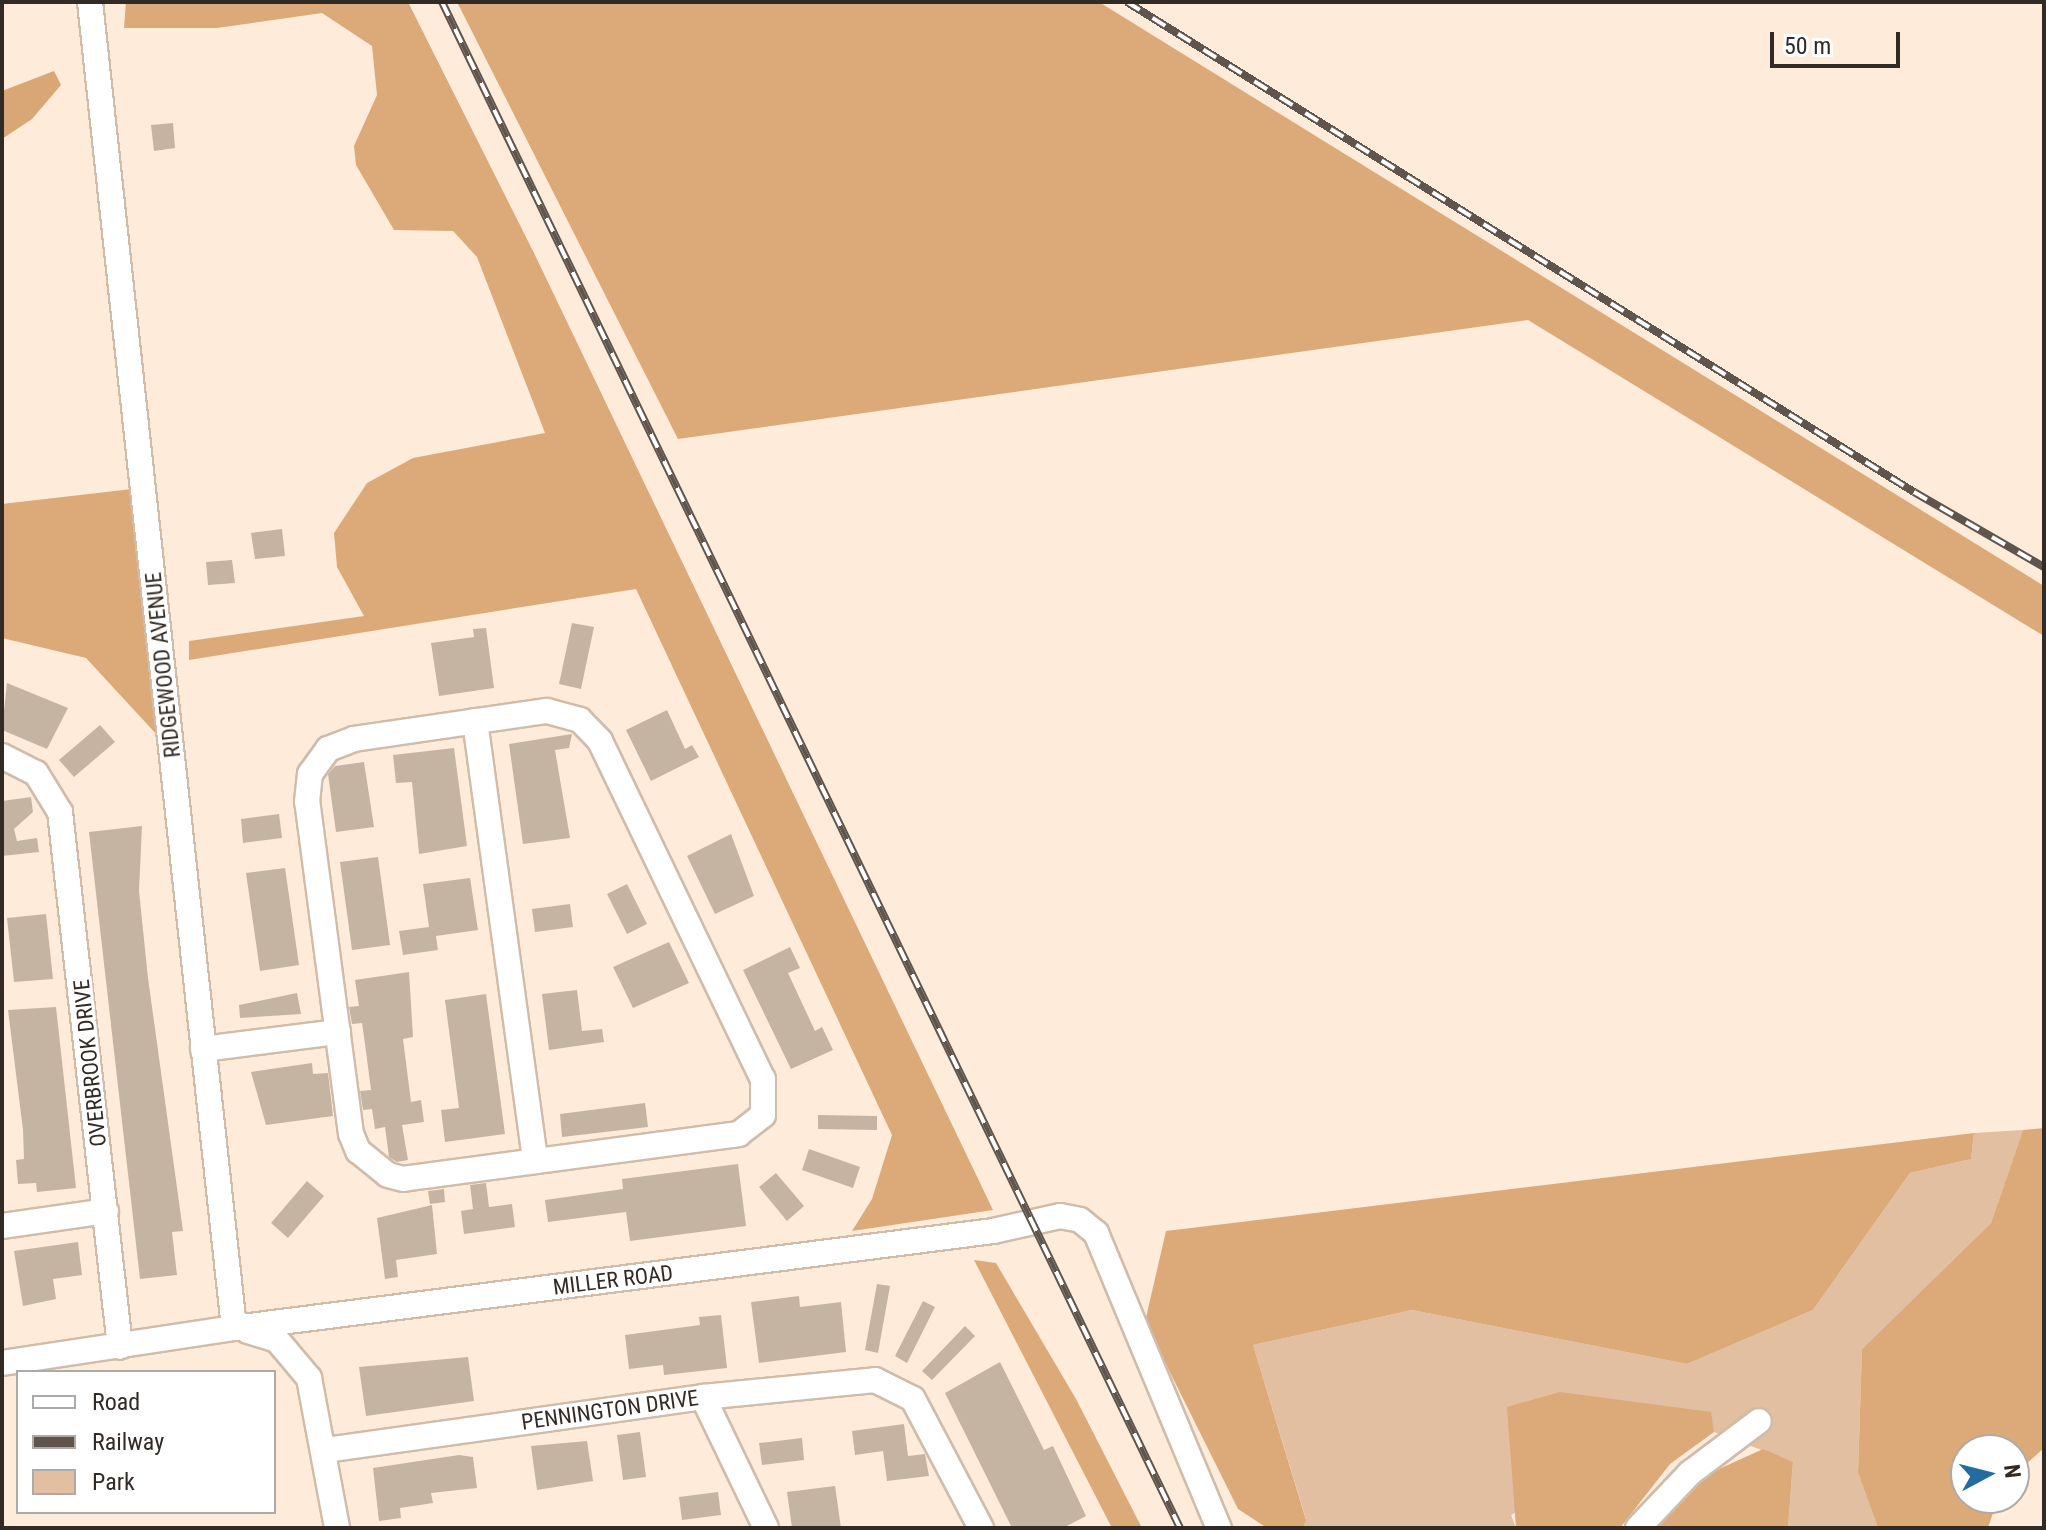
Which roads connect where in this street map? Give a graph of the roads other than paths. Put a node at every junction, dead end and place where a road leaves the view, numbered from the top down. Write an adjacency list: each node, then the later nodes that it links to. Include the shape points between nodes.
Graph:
1 (90, 2): 5 (street, RIDGEWOOD AVENUE)
2 (475, 721): 4 (street, via 339,743 310,774 307,802); 6 (street); 6 (street, via 547,711 564,713 592,730 763,1079 770,1117 739,1134)
3 (2, 756): 7 (street, OVERBROOK DRIVE, via 54,796 64,830)
4 (338, 1032): 5 (street); 6 (street, via 351,1134 367,1173 403,1179)
5 (203, 1049): 9 (street, RIDGEWOOD AVENUE)
6 (535, 1161)
7 (106, 1211): 8 (street); 10 (street, OVERBROOK DRIVE)
8 (2, 1226)
9 (234, 1328): 10 (street, MILLER ROAD); 14 (street, via 277,1340 299,1361 309,1378); 18 (street, MILLER ROAD, via 993,1231 1060,1216 1080,1220 1096,1233)
10 (120, 1347): 11 (street, MILLER ROAD)
11 (2, 1363)
12 (703, 1397): 14 (street, PENNINGTON DRIVE); 16 (street); 17 (street, PENNINGTON DRIVE, via 851,1379 894,1385 927,1420)
13 (1759, 1421): 19 (street, via 1690,1473)
14 (326, 1450): 15 (street)
15 (337, 1528)
16 (766, 1528)
17 (981, 1528)
18 (1219, 1528)
19 (1638, 1528)

